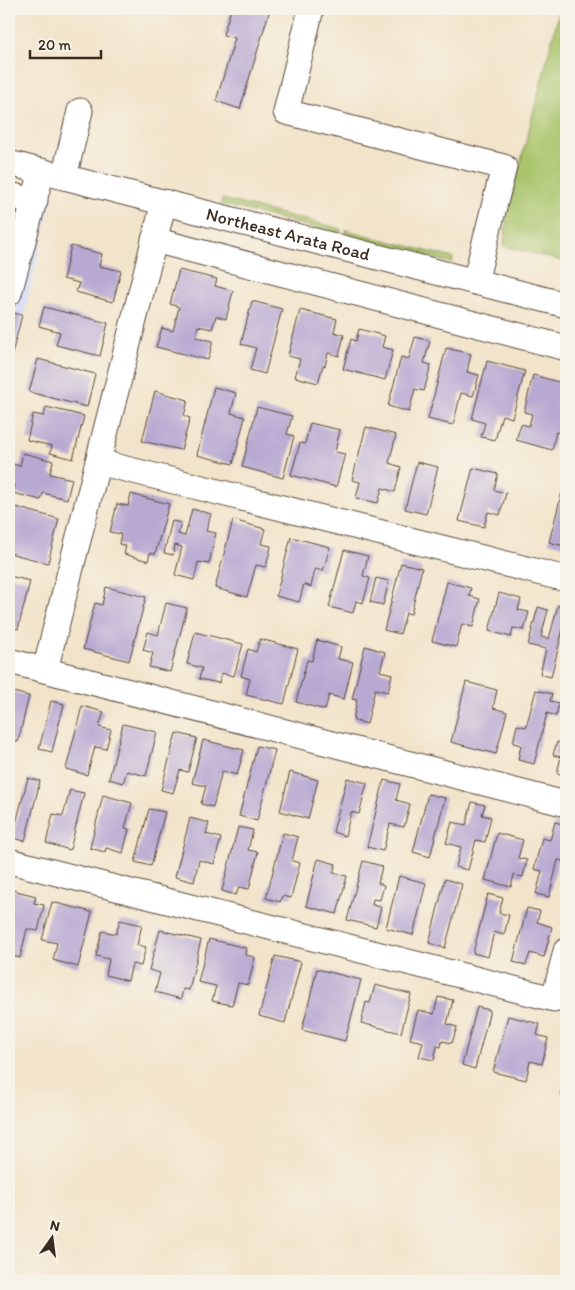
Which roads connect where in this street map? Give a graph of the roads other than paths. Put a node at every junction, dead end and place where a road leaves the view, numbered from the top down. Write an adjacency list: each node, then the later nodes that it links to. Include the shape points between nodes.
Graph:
1 (311, 9): 9 (street, via 286,112 504,167)
2 (80, 111): 4 (street)
3 (9, 163): 4 (street, Northeast Arata Road)
4 (53, 174): 6 (street); 7 (street, Northeast Arata Road)
5 (9, 195): 6 (street)
6 (35, 201): 10 (street)
7 (164, 202): 8 (street); 9 (street, Northeast Arata Road)
8 (154, 240): 12 (street); 13 (street)
9 (476, 282): 11 (street, Northeast Arata Road)
10 (9, 293)
11 (566, 305)
12 (566, 348)
13 (98, 462): 14 (street); 16 (street)
14 (566, 579)
15 (9, 661): 16 (street)
16 (46, 670): 17 (street)
17 (566, 804)
18 (9, 861): 19 (street, via 554,999)
19 (566, 951)

